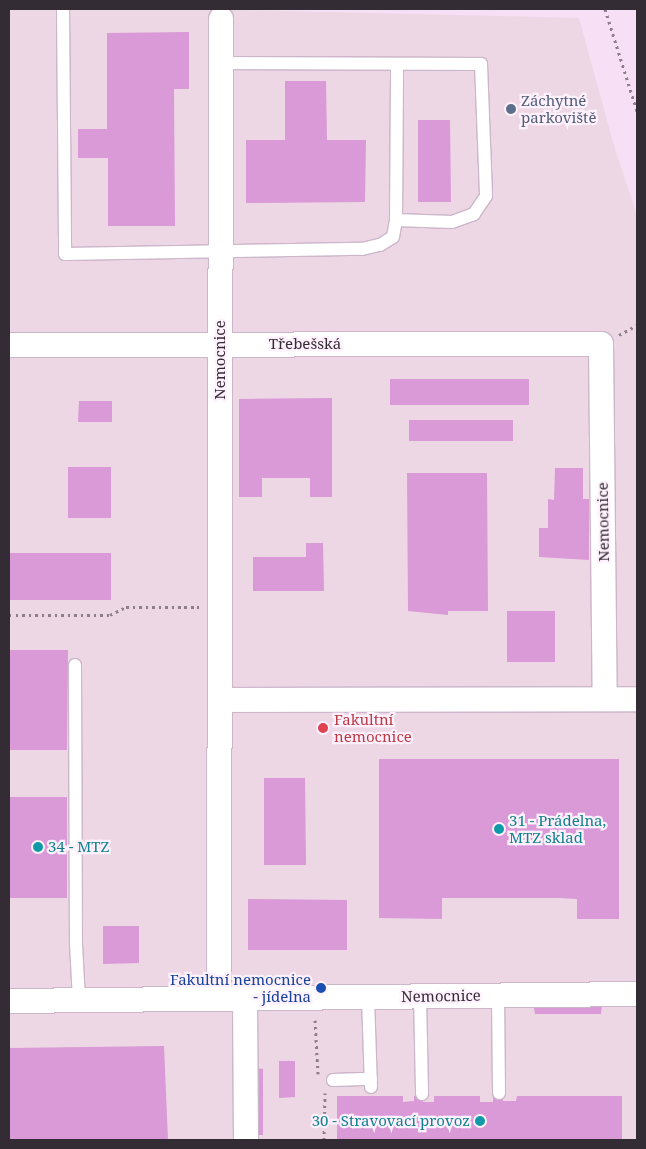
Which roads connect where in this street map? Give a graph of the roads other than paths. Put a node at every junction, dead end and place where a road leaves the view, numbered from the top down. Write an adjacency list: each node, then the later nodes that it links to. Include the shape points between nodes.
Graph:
1 (63, 9): 6 (lane, via 64,254)
2 (221, 14): 3 (street, Nemocnice)
3 (221, 63): 4 (lane); 6 (street, Nemocnice)
4 (397, 64): 5 (lane); 5 (lane, via 481,64 486,196 474,214 452,222)
5 (396, 220): 6 (lane, via 393,237 380,245 362,249)
6 (220, 251): 8 (street, Nemocnice)
7 (9, 344): 8 (street, Třebešská)
8 (220, 344): 9 (street, Třebešská); 13 (street, Nemocnice)
9 (601, 344): 11 (street, Nemocnice)
10 (75, 665): 21 (lane)
11 (605, 699): 12 (street); 13 (street)
12 (637, 699)
13 (220, 700): 18 (street, Nemocnice)
14 (637, 994): 15 (street, Nemocnice)
15 (498, 995): 16 (street, Nemocnice); 24 (lane)
16 (420, 996): 17 (street, Nemocnice); 23 (lane)
17 (368, 997): 19 (street, Nemocnice); 22 (lane, via 371,1083)
18 (219, 998): 19 (street, Nemocnice); 21 (street, Nemocnice)
19 (245, 998): 25 (street)
20 (9, 1000): 21 (street, Nemocnice)
21 (79, 1000)
22 (333, 1080)
23 (422, 1094)
24 (499, 1094)
25 (246, 1140)

